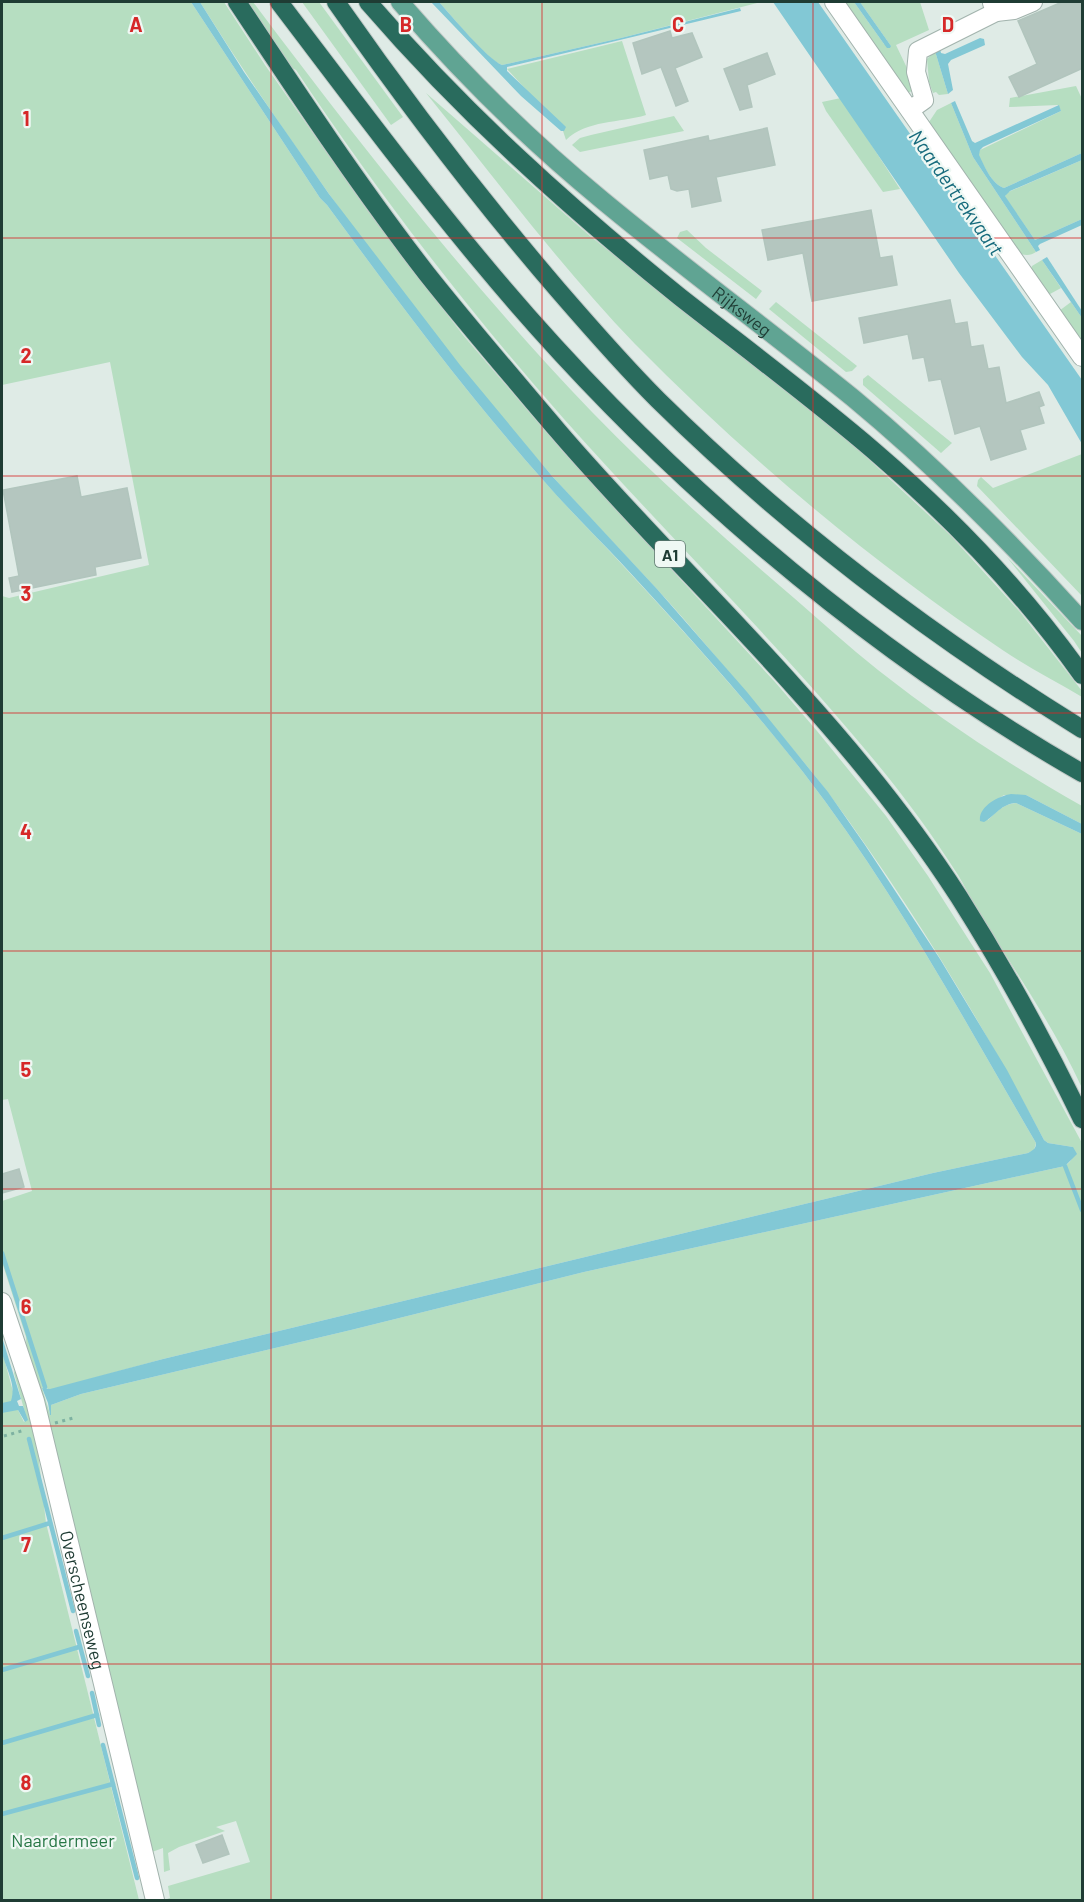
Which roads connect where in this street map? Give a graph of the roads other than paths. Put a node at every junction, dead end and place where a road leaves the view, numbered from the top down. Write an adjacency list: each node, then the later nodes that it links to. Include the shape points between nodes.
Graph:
1 (237, 2): 15 (highway, A1, via 326,135 439,288 560,434 798,690 910,829 957,894 999,963)
2 (279, 2): 14 (highway, via 484,266 623,418 776,557 901,655)
3 (336, 2): 13 (highway, via 514,239 656,398 758,494 898,606 984,668)
4 (368, 2): 12 (highway, via 451,94 512,153 665,284 866,445 954,525 1016,591)
5 (400, 2): 11 (main road, Rijksweg, via 465,72 601,199 915,452)
6 (834, 2): 9 (street)
7 (1033, 2): 8 (street, via 1014,10)
8 (994, 7): 9 (street, via 918,51 916,72 924,100)
9 (910, 110): 10 (street)
10 (1083, 357)
11 (1083, 621)
12 (1083, 675)
13 (1083, 729)
14 (1083, 773)
15 (1083, 1119)
16 (2, 1302): 17 (street, Overscheenseweg, via 35,1401)
17 (155, 1900)

